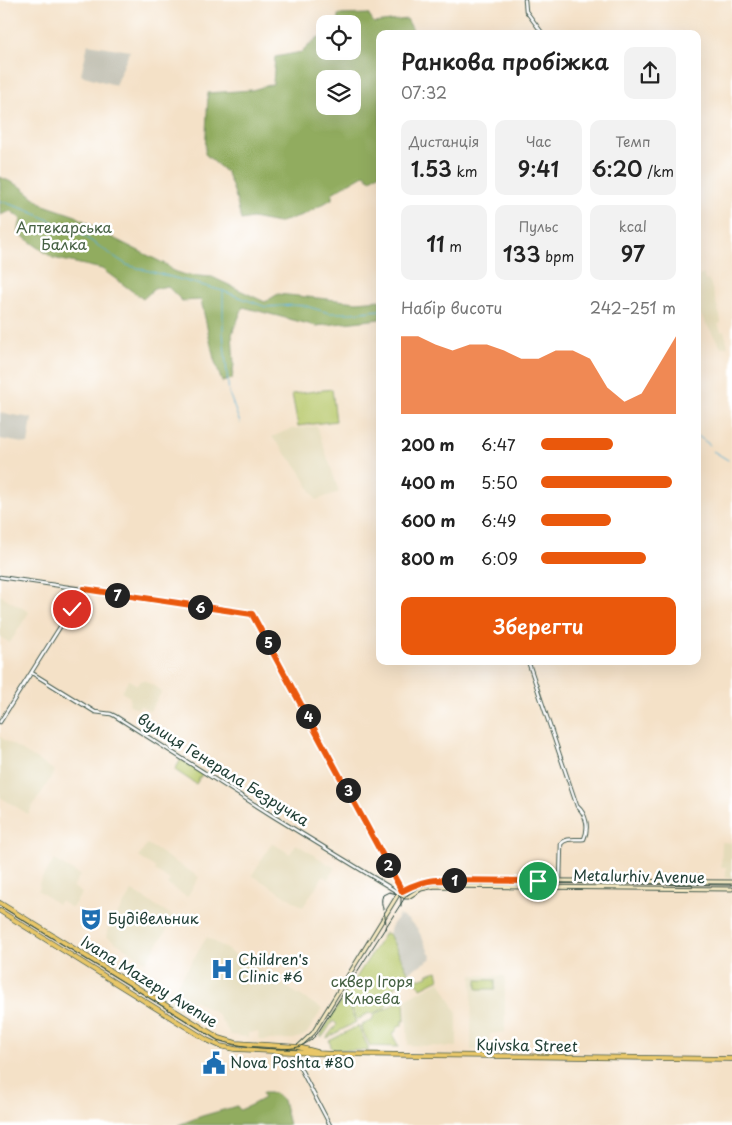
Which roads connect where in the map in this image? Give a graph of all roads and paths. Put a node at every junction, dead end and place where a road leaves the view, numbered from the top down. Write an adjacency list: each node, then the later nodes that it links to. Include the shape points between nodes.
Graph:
1 (525, 0): 2 (street, via 526,11)
2 (541, 30)
3 (0, 577): 4 (street)
4 (84, 589): 6 (street); 11 (street, via 252,614)
5 (529, 665): 8 (street, via 577,806 585,816 586,832 582,840 563,841)
6 (32, 673): 7 (street); 11 (street, вулиця Генерала Безручка, via 95,712 115,716)
7 (0, 722)
8 (560, 881): 9 (main road, Metalurhiv Avenue); 11 (main road, Metalurhiv Avenue, via 436,880)
9 (732, 882)
10 (732, 889): 11 (main road, Metalurhiv Avenue, via 435,886 421,889 408,897)
11 (401, 892): 14 (main road, via 313,1034)
12 (0, 903): 14 (highway, Ivana Mazepy Avenue, via 219,1038 236,1043)
13 (0, 911): 15 (highway, Ivana Mazepy Avenue, via 213,1043 236,1049)
14 (298, 1046): 15 (main road); 16 (highway, Kyivska Street)
15 (297, 1053): 16 (highway, Kyivska Street); 18 (street, via 297,1062)
16 (321, 1053): 17 (highway, Kyivska Street)
17 (732, 1059)
18 (330, 1125)

